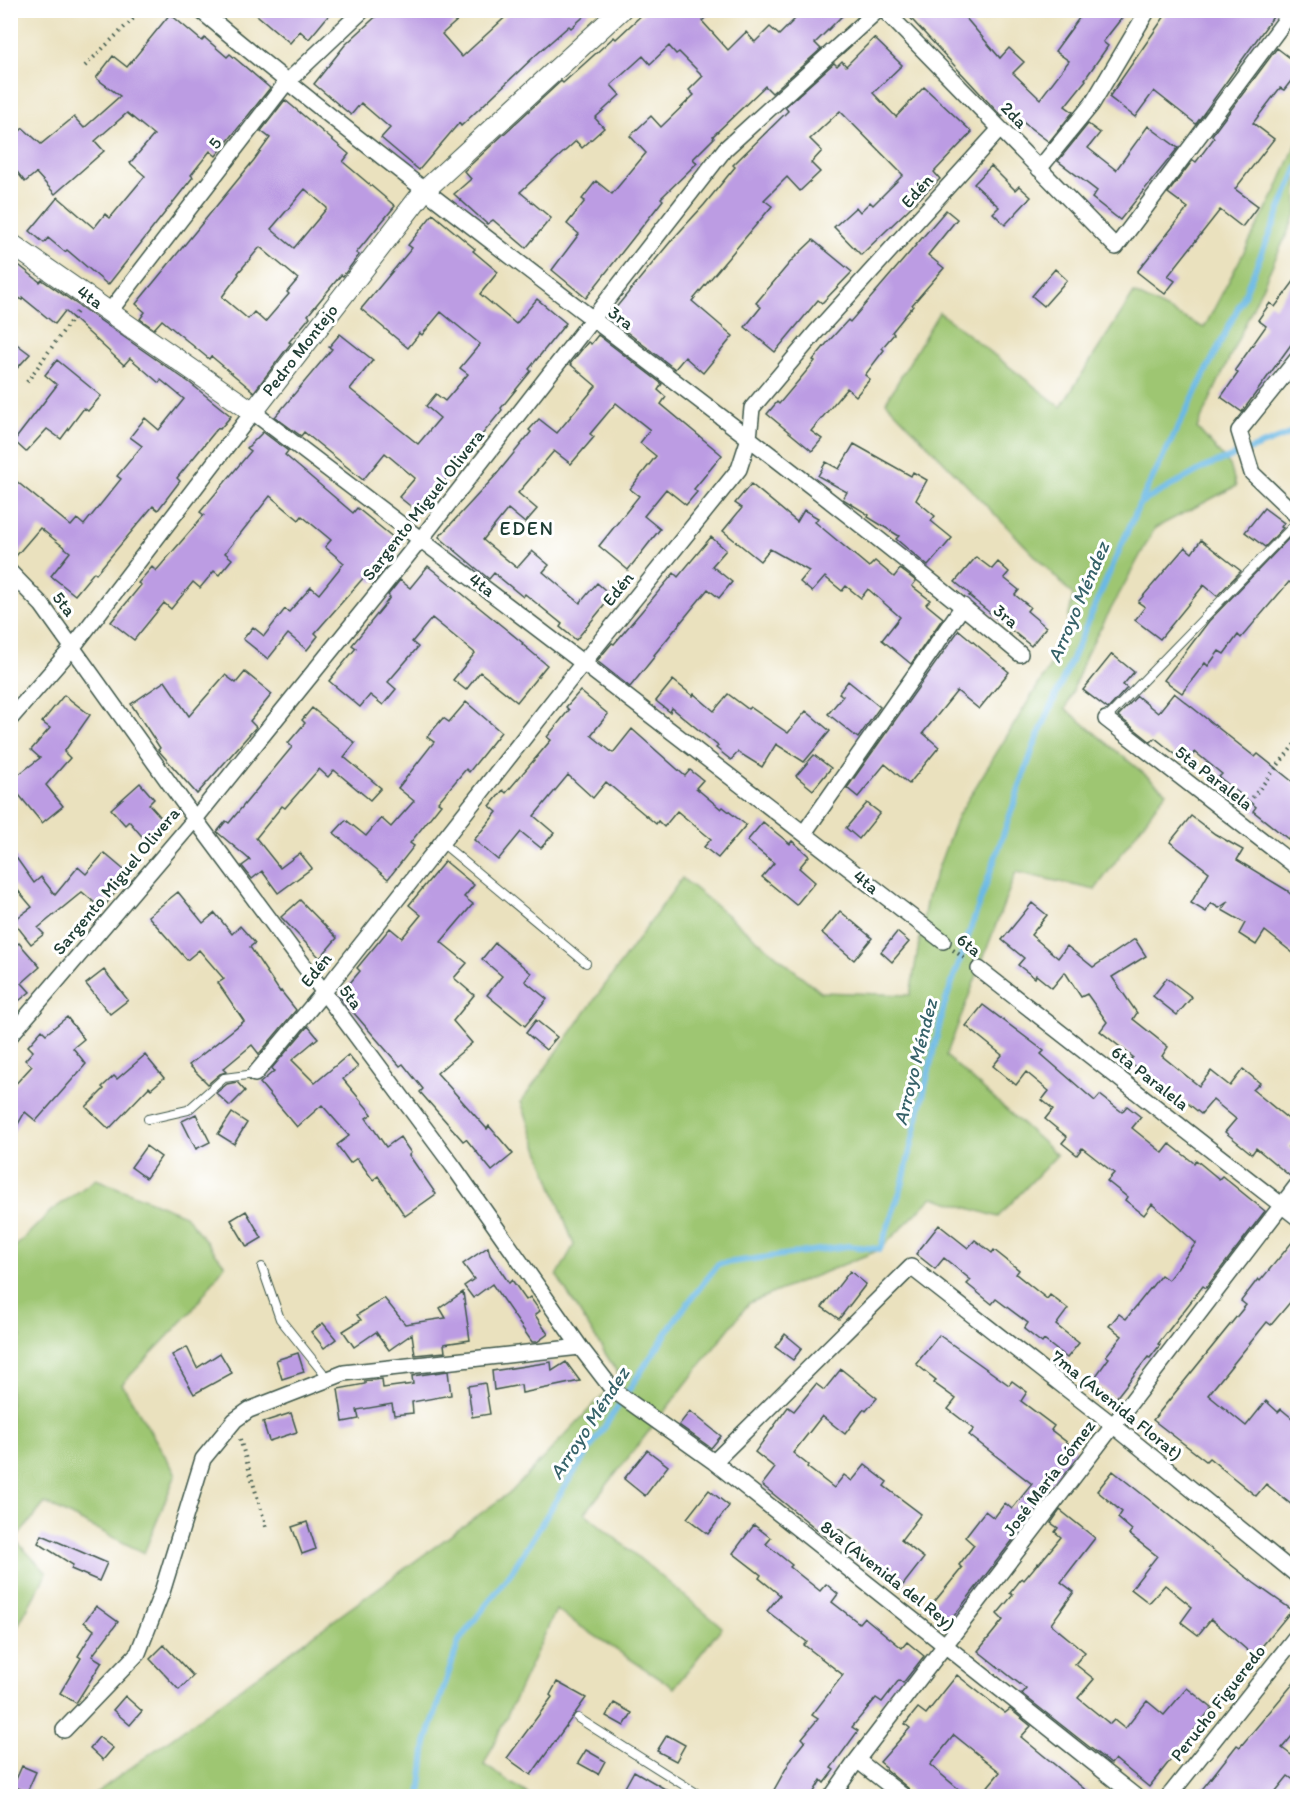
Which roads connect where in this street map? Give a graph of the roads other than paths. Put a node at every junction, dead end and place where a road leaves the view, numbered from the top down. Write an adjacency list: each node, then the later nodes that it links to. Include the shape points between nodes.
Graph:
1 (200, 10): 8 (street, 3ra)
2 (363, 10): 8 (street, 5)
3 (621, 10): 11 (street, Pedro Montejo)
4 (878, 10): 14 (street, Sargento Miguel Olivera, via 725,148)
5 (884, 10): 9 (street, 2da)
6 (1148, 10): 10 (street, via 1092,104)
7 (1293, 10): 10 (street, 2da, via 1116,247)
8 (286, 83): 11 (street, 3ra); 13 (street, 5)
9 (1000, 129): 10 (street, 2da); 17 (street, Edén, via 752,408)
10 (1039, 169)
11 (424, 191): 14 (street, 3ra); 16 (street, Pedro Montejo)
12 (10, 243): 13 (street, 4ta)
13 (110, 311): 16 (street, 4ta)
14 (593, 321): 17 (street, 3ra); 19 (street, Sargento Miguel Olivera)
15 (1298, 358): 18 (street, via 1239,431 1252,473)
16 (253, 412): 19 (street, 4ta); 22 (street, Pedro Montejo)
17 (748, 438): 21 (street, 3ra); 24 (street, Edén, via 739,470)
18 (1298, 519): 28 (lane)
19 (422, 539): 24 (street, 4ta); 29 (street, Sargento Miguel Olivera)
20 (10, 572): 22 (street, 5ta, via 42,605)
21 (963, 606): 23 (street, 3ra); 30 (street)
22 (73, 647): 25 (street, Pedro Montejo); 29 (street, 5ta)
23 (1020, 654)
24 (583, 663): 30 (street, 4ta); 31 (street, Edén)
25 (27, 698): 26 (street); 27 (street, Pedro Montejo)
26 (10, 700)
27 (10, 719)
28 (1106, 719): 32 (street, 5ta Paralela)
29 (195, 819): 36 (street, 5ta); 37 (street, Sargento Miguel Olivera)
30 (804, 833): 33 (street, 4ta)
31 (442, 843): 34 (lane); 36 (street, Edén)
32 (1298, 868)
33 (943, 941)
34 (586, 963)
35 (979, 969): 41 (street, 6ta Paralela)
36 (323, 993): 38 (street, Edén); 44 (street, 5ta, via 453,1166)
37 (10, 1036)
38 (255, 1074): 39 (lane, via 224,1078 188,1110)
39 (148, 1119)
40 (1298, 1184): 41 (street, José María Gómez)
41 (1281, 1205): 42 (street, 6ta Paralela); 47 (street, José María Gómez)
42 (1298, 1218)
43 (262, 1267): 45 (lane, via 280,1319)
44 (580, 1347): 45 (street, via 344,1373); 46 (street, 5ta)
45 (329, 1380): 53 (street, via 249,1410 235,1420 203,1459 162,1592 138,1653)
46 (613, 1390): 48 (street, 8va (Avenida del Rey))
47 (1113, 1425): 48 (street, 7ma (Avenida Florat), via 911,1267); 49 (street, 7ma (Avenida Florat)); 51 (street, José María Gómez)
48 (714, 1462): 51 (street, 8va (Avenida del Rey))
49 (1298, 1576)
50 (1298, 1634): 59 (street, Perucho Figueredo)
51 (946, 1645): 54 (street, José María Gómez); 58 (street, 8va (Avenida del Rey))
52 (578, 1718): 55 (lane)
53 (64, 1730)
54 (857, 1760): 56 (street, José María Gómez); 57 (street)
55 (701, 1797)
56 (832, 1797)
57 (903, 1797)
58 (1136, 1797)
59 (1169, 1797)

